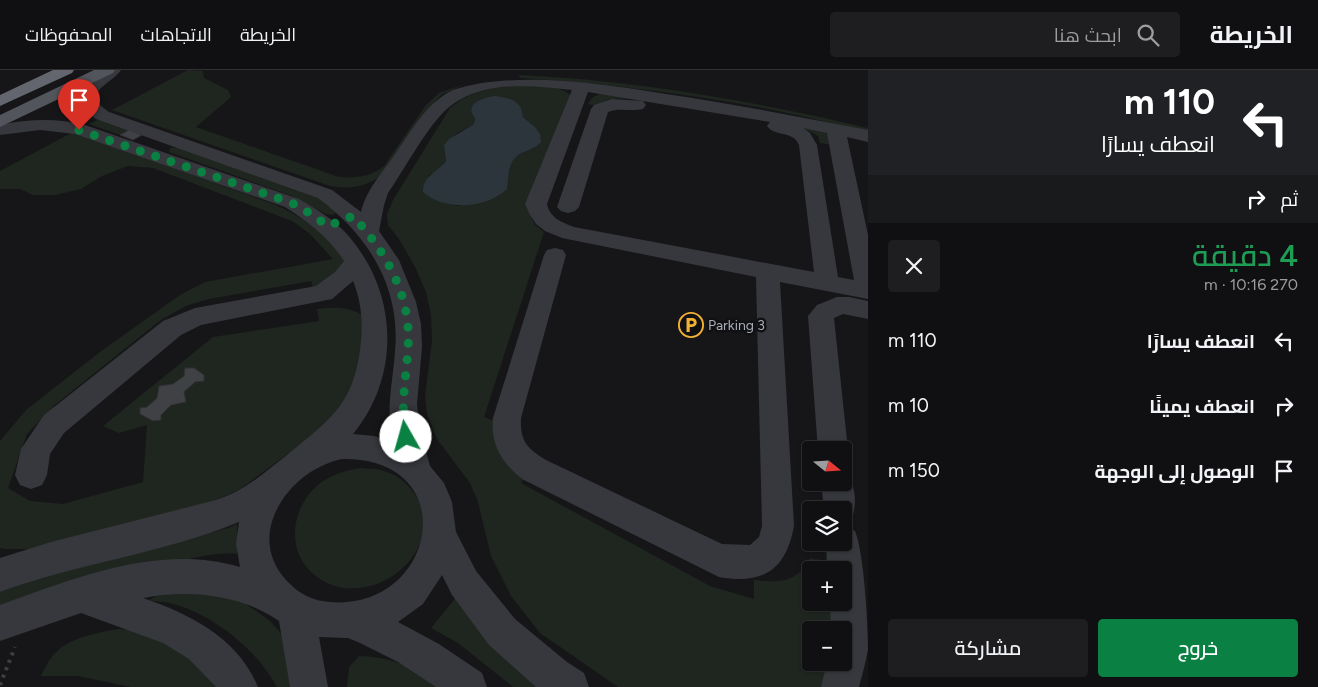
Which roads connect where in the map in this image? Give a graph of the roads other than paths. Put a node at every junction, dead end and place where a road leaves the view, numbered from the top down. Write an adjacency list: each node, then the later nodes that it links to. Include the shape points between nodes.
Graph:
1 (66, 70): 6 (highway)
2 (107, 70): 7 (main road)
3 (113, 70): 11 (street, via 90,90 88,98 93,108)
4 (498, 77): 5 (street); 14 (street, via 442,103 390,175)
5 (582, 87): 9 (street, via 729,109); 21 (street, via 543,185 530,197 531,220 536,225 560,236 582,235)
6 (0, 101)
7 (0, 122)
8 (0, 130): 13 (street, via 35,124 66,126)
9 (836, 130): 10 (street); 12 (street); 23 (street)
10 (868, 136)
11 (171, 140): 13 (street); 15 (street)
12 (868, 140)
13 (150, 153): 18 (street, via 292,203)
14 (364, 191): 15 (street); 17 (street)
15 (325, 194): 17 (street)
16 (568, 207): 22 (street, via 598,113 605,106 621,103 794,131 807,140)
17 (360, 224): 18 (street); 29 (street, via 385,255 407,312 409,347 404,426)
18 (328, 226): 20 (street)
19 (555, 255): 21 (street, via 507,418 507,441 513,452 522,462 542,474 719,560 738,564 755,562 768,554 777,533)
20 (356, 261): 24 (street, via 343,278); 26 (street)
21 (768, 271): 22 (street)
22 (827, 283): 23 (street)
23 (868, 291)
24 (323, 292): 26 (street); 30 (street, via 195,317 172,328 54,424 36,449)
25 (868, 310): 27 (street, via 839,305 821,316)
26 (374, 312): 28 (street, via 375,342 370,375 362,396 333,437)
27 (833, 441)
28 (310, 456): 29 (street, via 333,449 379,449 400,458); 31 (street)
29 (417, 471): 32 (street, via 431,488 438,509)
30 (31, 475)
31 (273, 486): 34 (street, via 209,518); 36 (street, via 260,507 253,530 253,554 261,577)
32 (439, 533): 37 (street, via 434,557 421,579 402,599 378,614); 42 (street, via 464,583 502,632)
33 (844, 551): 43 (street, via 850,645)
34 (7, 569)
35 (80, 595): 36 (street, via 134,582 184,576 231,581); 38 (street); 39 (street, via 141,615 189,636 230,671)
36 (286, 604): 37 (street, via 322,620); 40 (street)
37 (350, 621): 41 (street, via 409,646)
38 (0, 623)
39 (240, 687)
40 (309, 687)
41 (468, 687)
42 (570, 687)
43 (840, 687)

